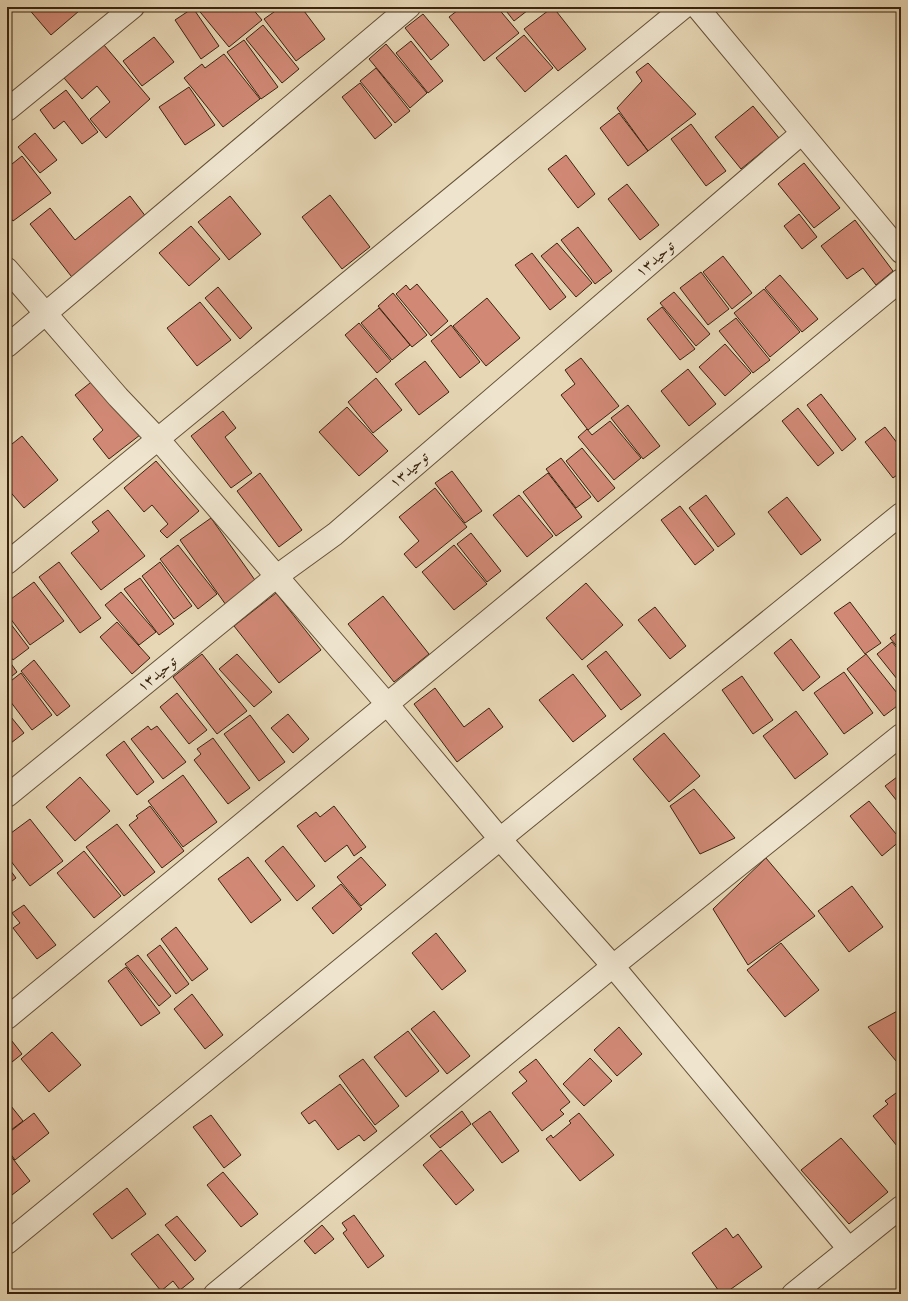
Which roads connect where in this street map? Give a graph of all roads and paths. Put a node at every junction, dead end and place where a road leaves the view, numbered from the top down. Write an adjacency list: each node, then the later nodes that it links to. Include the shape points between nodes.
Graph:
1 (132, 7): 5 (street)
2 (409, 7): 10 (street)
3 (684, 7): 12 (street)
4 (697, 7): 6 (street)
5 (7, 110)
6 (802, 133): 7 (street); 15 (street, توحید۱۳, via 335,534)
7 (901, 252)
8 (7, 269): 10 (street)
9 (901, 280): 16 (street)
10 (46, 314): 11 (street); 12 (street)
11 (7, 346)
12 (158, 439): 14 (street); 15 (street)
13 (901, 514): 19 (street)
14 (7, 563)
15 (277, 576): 16 (street); 18 (street, توحید۱۳)
16 (387, 704): 19 (street); 21 (street)
17 (901, 735): 20 (street)
18 (7, 796)
19 (500, 839): 20 (street); 23 (street)
20 (613, 966): 24 (street); 25 (street)
21 (7, 1018)
22 (901, 1207): 24 (street)
23 (7, 1243)
24 (849, 1249): 26 (street)
25 (214, 1294)
26 (794, 1294)

